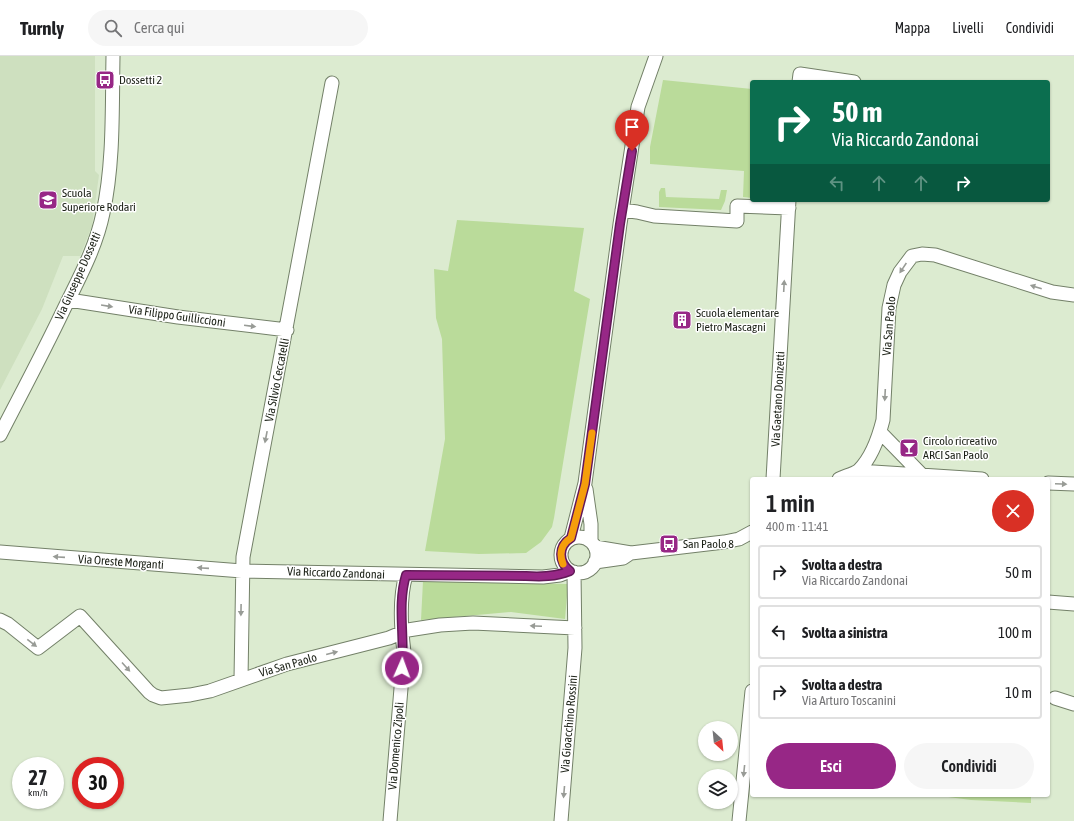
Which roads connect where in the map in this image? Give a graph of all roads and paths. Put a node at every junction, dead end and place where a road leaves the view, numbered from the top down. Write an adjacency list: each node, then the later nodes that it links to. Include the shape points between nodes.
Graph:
1 (113, 56): 9 (street, Via Giuseppe Dossetti, via 110,157 104,212 94,244)
2 (656, 56): 7 (street, via 638,107)
3 (799, 80): 4 (street, via 800,74)
4 (840, 80)
5 (332, 84): 10 (street, Via Silvio Ceccatelli)
6 (789, 204): 7 (street, via 737,206 737,221 654,216); 14 (street, Via Gaetano Donizetti, one-way to 6)
7 (622, 210): 18 (street)
8 (1074, 295): 11 (street, Via San Paolo, one-way to 11, via 1052,292 935,255 912,256 900,272 889,308 883,420)
9 (68, 300): 10 (street, Via Filippo Guilliccioni, one-way to 10); 12 (street, Via Giuseppe Dossetti)
10 (287, 330): 27 (street, Via Silvio Ceccatelli, one-way to 27)
11 (880, 432): 13 (street, Via San Paolo, via 872,451); 16 (street)
12 (0, 436)
13 (858, 471): 15 (street); 16 (street)
14 (773, 477)
15 (844, 477)
16 (923, 477)
17 (1050, 483): 19 (street, one-way to 19)
18 (585, 484): 21 (street); 22 (street)
19 (1074, 484)
20 (750, 533): 24 (street, via 724,542)
21 (571, 538): 22 (street, via 584,538); 25 (street, via 562,547)
22 (593, 544): 24 (street); 26 (street, via 597,554)
23 (0, 552): 27 (street, Via Oreste Morganti, one-way to 23)
24 (631, 553): 26 (street, via 623,558)
25 (561, 558): 28 (street, via 564,565); 30 (street, Via Riccardo Zandonai, via 556,564)
26 (595, 562): 28 (street, via 592,567 582,572)
27 (242, 571): 29 (street, Via Riccardo Zandonai); 36 (street, Via Silvio Ceccatelli, one-way to 36)
28 (572, 571): 30 (street, Via Riccardo Zandonai, via 543,577); 34 (street)
29 (406, 575): 30 (street, Via Riccardo Zandonai); 35 (street, Via Domenico Zipoli, via 403,585)
30 (526, 576)
31 (1050, 602): 32 (street)
32 (1074, 604)
33 (0, 620): 36 (street, Via San Paolo, one-way to 36, via 38,648 80,616 149,692 157,697 210,691)
34 (575, 628): 35 (street, Via San Paolo, one-way to 35, via 473,623 440,624); 41 (street, Via Gioacchino Rossini, one-way to 41)
35 (401, 632): 36 (street, Via San Paolo, one-way to 35, via 287,664 389,638); 40 (street, Via Domenico Zipoli, via 404,652)
36 (241, 679)
37 (1054, 698): 38 (street)
38 (1074, 704)
39 (750, 711): 42 (street, one-way to 42)
40 (390, 821)
41 (561, 821)
42 (739, 821)

